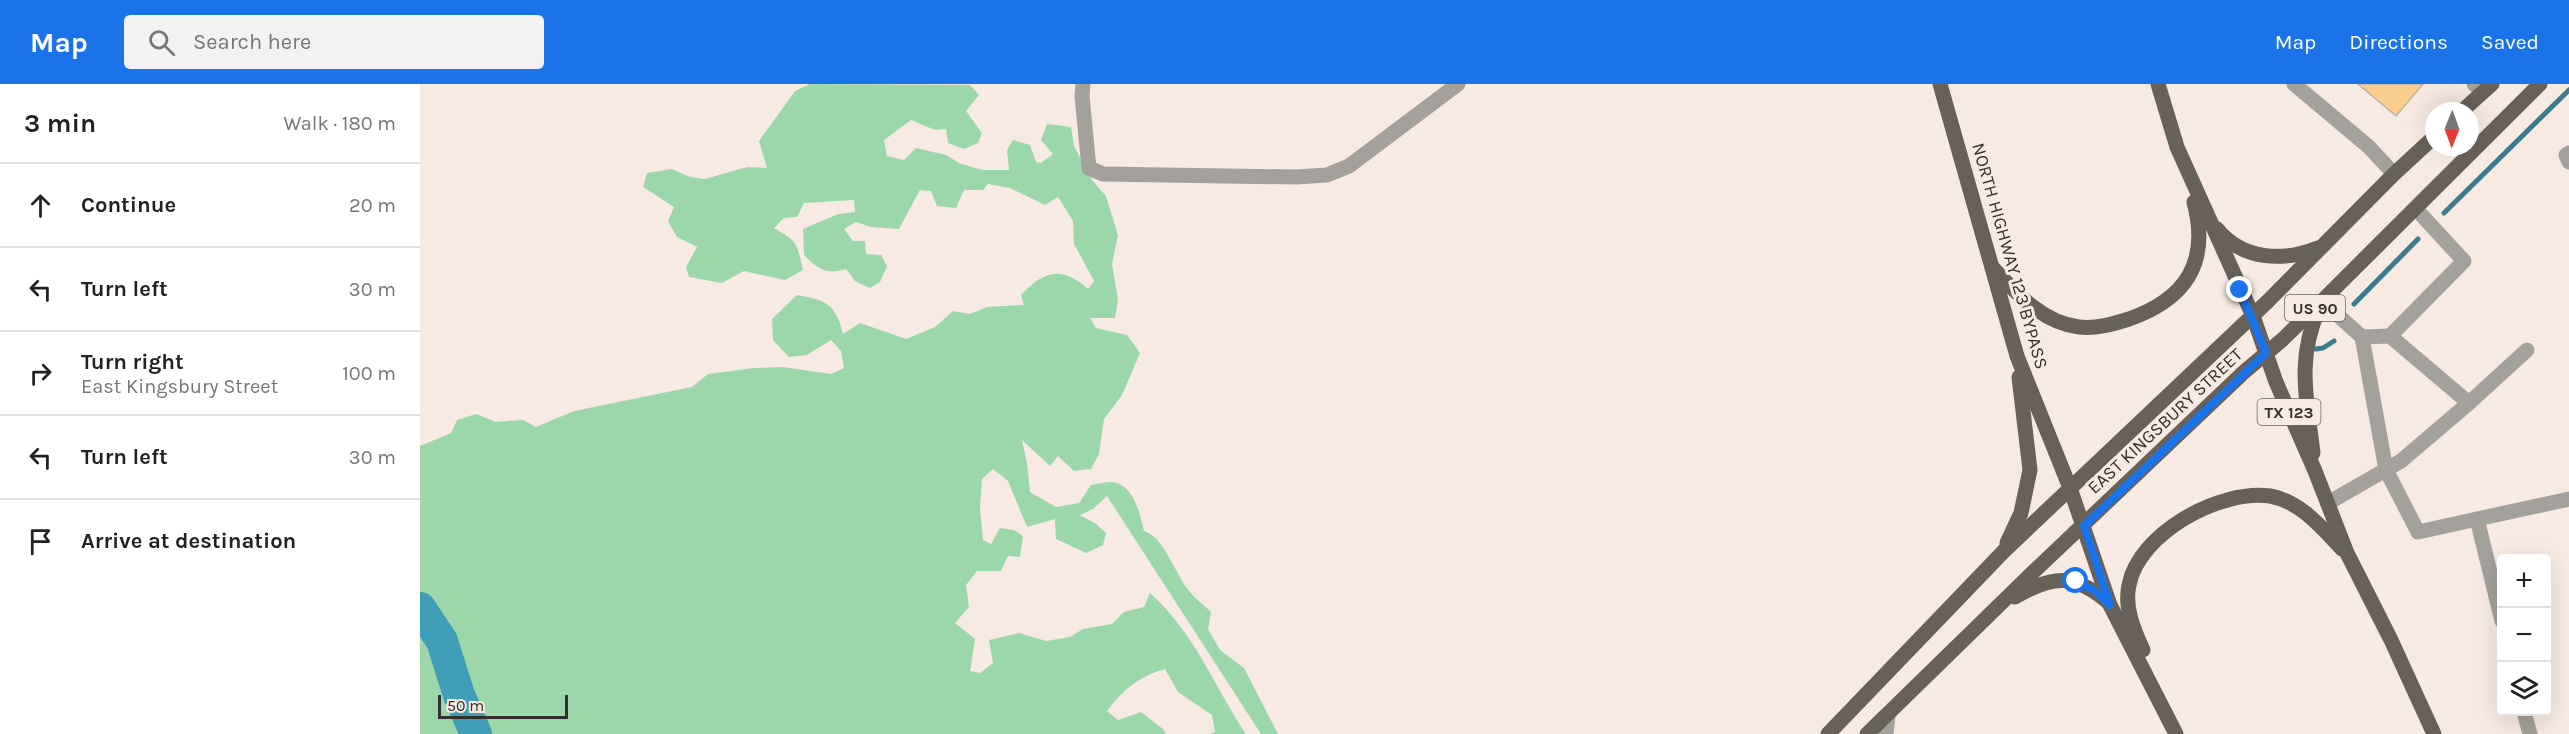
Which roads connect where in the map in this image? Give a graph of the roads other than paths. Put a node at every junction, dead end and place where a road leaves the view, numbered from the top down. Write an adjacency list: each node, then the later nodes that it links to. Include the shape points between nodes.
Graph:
1 (1458, 84): 7 (street, via 1349,166 1327,175 1296,177 1103,174 1089,168)
2 (1940, 84): 17 (main road, NORTH HIGHWAY 123 BYPASS)
3 (2158, 84): 10 (main road, TX 123)
4 (2294, 84): 13 (street, via 2369,147)
5 (2540, 84): 14 (main road, EAST KINGSBURY STREET / US 90)
6 (2483, 87): 8 (main road)
7 (1082, 90)
8 (2470, 102)
9 (2425, 145): 13 (main road, EAST KINGSBURY STREET / US 90)
10 (2177, 147): 15 (main road, TX 123); 17 (main road, via 2195,206 2197,260 2181,289 2158,306 2108,326 2079,327 2052,320 2022,300)
11 (2569, 153): 12 (street)
12 (2569, 162)
13 (2394, 174): 16 (main road, EAST KINGSBURY STREET / US 90)
14 (2416, 209): 18 (main road, EAST KINGSBURY STREET / US 90); 20 (street, via 2464,261)
15 (2206, 215): 16 (main road, via 2227,241 2260,255 2298,256); 19 (main road, TX 123)
16 (2324, 246): 19 (main road, EAST KINGSBURY STREET / US 90)
17 (1992, 267): 24 (main road, NORTH HIGHWAY 123 BYPASS)
18 (2322, 301): 21 (street); 23 (main road, EAST KINGSBURY STREET / US 90); 27 (main road, via 2311,327 2304,382)
19 (2253, 316): 23 (main road, TX 123); 28 (main road, EAST KINGSBURY STREET / US 90)
20 (2390, 336): 21 (street); 25 (street)
21 (2362, 337): 26 (street)
22 (2528, 350): 25 (street)
23 (2266, 353): 27 (main road, TX 123); 32 (main road, EAST KINGSBURY STREET / US 90)
24 (2017, 356): 28 (main road, NORTH HIGHWAY 123 BYPASS); 33 (main road, via 2031,470 2021,513)
25 (2469, 404): 26 (street)
26 (2386, 470): 30 (street); 31 (street, via 2418,532)
27 (2315, 471): 30 (main road, TX 123)
28 (2070, 488): 32 (main road, NORTH HIGHWAY 123 BYPASS); 33 (main road, EAST KINGSBURY STREET / US 90)
29 (2569, 499): 31 (street)
30 (2328, 503): 34 (main road, TX 123)
31 (2477, 519): 37 (street)
32 (2084, 526): 35 (main road, NORTH HIGHWAY 123 BYPASS); 36 (main road, EAST KINGSBURY STREET / US 90)
33 (2004, 551): 41 (main road, EAST KINGSBURY STREET / US 90)
34 (2347, 553): 40 (main road, via 2310,516 2271,496 2248,495 2220,502 2164,531 2137,564 2129,585 2128,612); 44 (main road, TX 123)
35 (2110, 605): 36 (main road, via 2076,581 2058,580 2036,585); 40 (main road, NORTH HIGHWAY 123 BYPASS)
36 (2000, 606): 38 (main road, EAST KINGSBURY STREET / US 90)
37 (2499, 608)
38 (1888, 715): 42 (main road, EAST KINGSBURY STREET / US 90); 43 (street)
39 (2525, 716): 45 (street)
40 (2173, 727)
41 (1828, 734)
42 (1867, 734)
43 (1886, 734)
44 (2434, 734)
45 (2530, 734)

